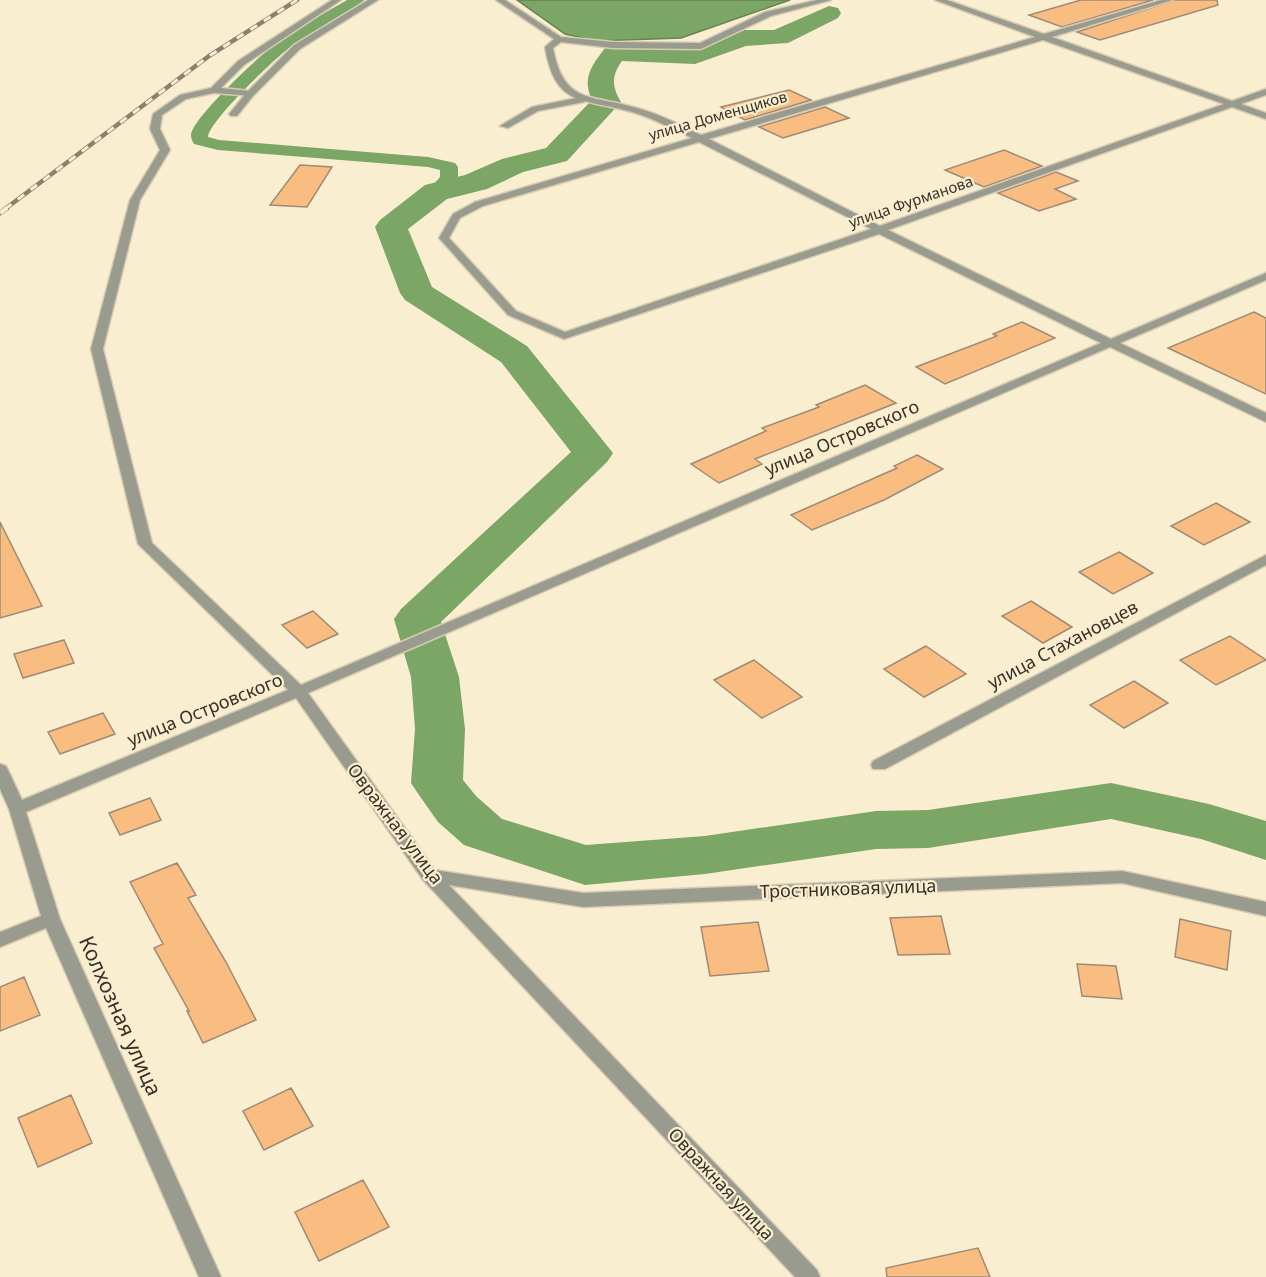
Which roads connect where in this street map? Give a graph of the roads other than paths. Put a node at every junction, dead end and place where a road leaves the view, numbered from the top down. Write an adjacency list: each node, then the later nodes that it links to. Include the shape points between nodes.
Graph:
1 (337, 0): 9 (street, via 241,63)
2 (374, 0): 11 (street, via 297,47)
3 (500, 0): 8 (street)
4 (827, 0): 8 (street, via 768,14 701,46 613,45)
5 (939, 0): 7 (street)
6 (1169, 0): 7 (street, улица Доменщиков)
7 (1044, 37): 13 (street); 17 (street, улица Доменщиков)
8 (559, 39): 12 (street, via 549,47 550,62 559,82)
9 (214, 90): 11 (street); 24 (street, Овражная улица, via 183,97 158,114 155,129 165,150 135,200 97,349 145,544)
10 (1266, 92): 13 (street, улица Фурманова)
11 (250, 94): 14 (street)
12 (581, 100): 16 (street, via 535,109); 17 (street, via 634,108)
13 (1232, 104): 15 (street); 18 (street, улица Фурманова)
14 (234, 114)
15 (1266, 116)
16 (505, 126)
17 (699, 137): 18 (street); 20 (street, улица Доменщиков, via 479,204 452,219 444,238 495,296 512,313)
18 (879, 230): 20 (street, улица Фурманова); 21 (street)
19 (1266, 276): 21 (street, улица Островского)
20 (564, 336)
21 (1112, 343): 22 (street); 24 (street, улица Островского)
22 (1266, 418)
23 (1266, 559): 25 (street, улица Стахановцев)
24 (299, 693): 27 (street, улица Островского); 28 (street, Овражная улица)
25 (879, 765)
26 (0, 770): 27 (street, Колхозная улица)
27 (17, 809): 30 (street, Колхозная улица)
28 (429, 874): 29 (street, Тростниковая улица, via 583,900 1122,877); 33 (street, Овражная улица)
29 (1266, 909)
30 (51, 919): 31 (street); 32 (street, Колхозная улица)
31 (0, 940)
32 (210, 1277)
33 (809, 1277)

